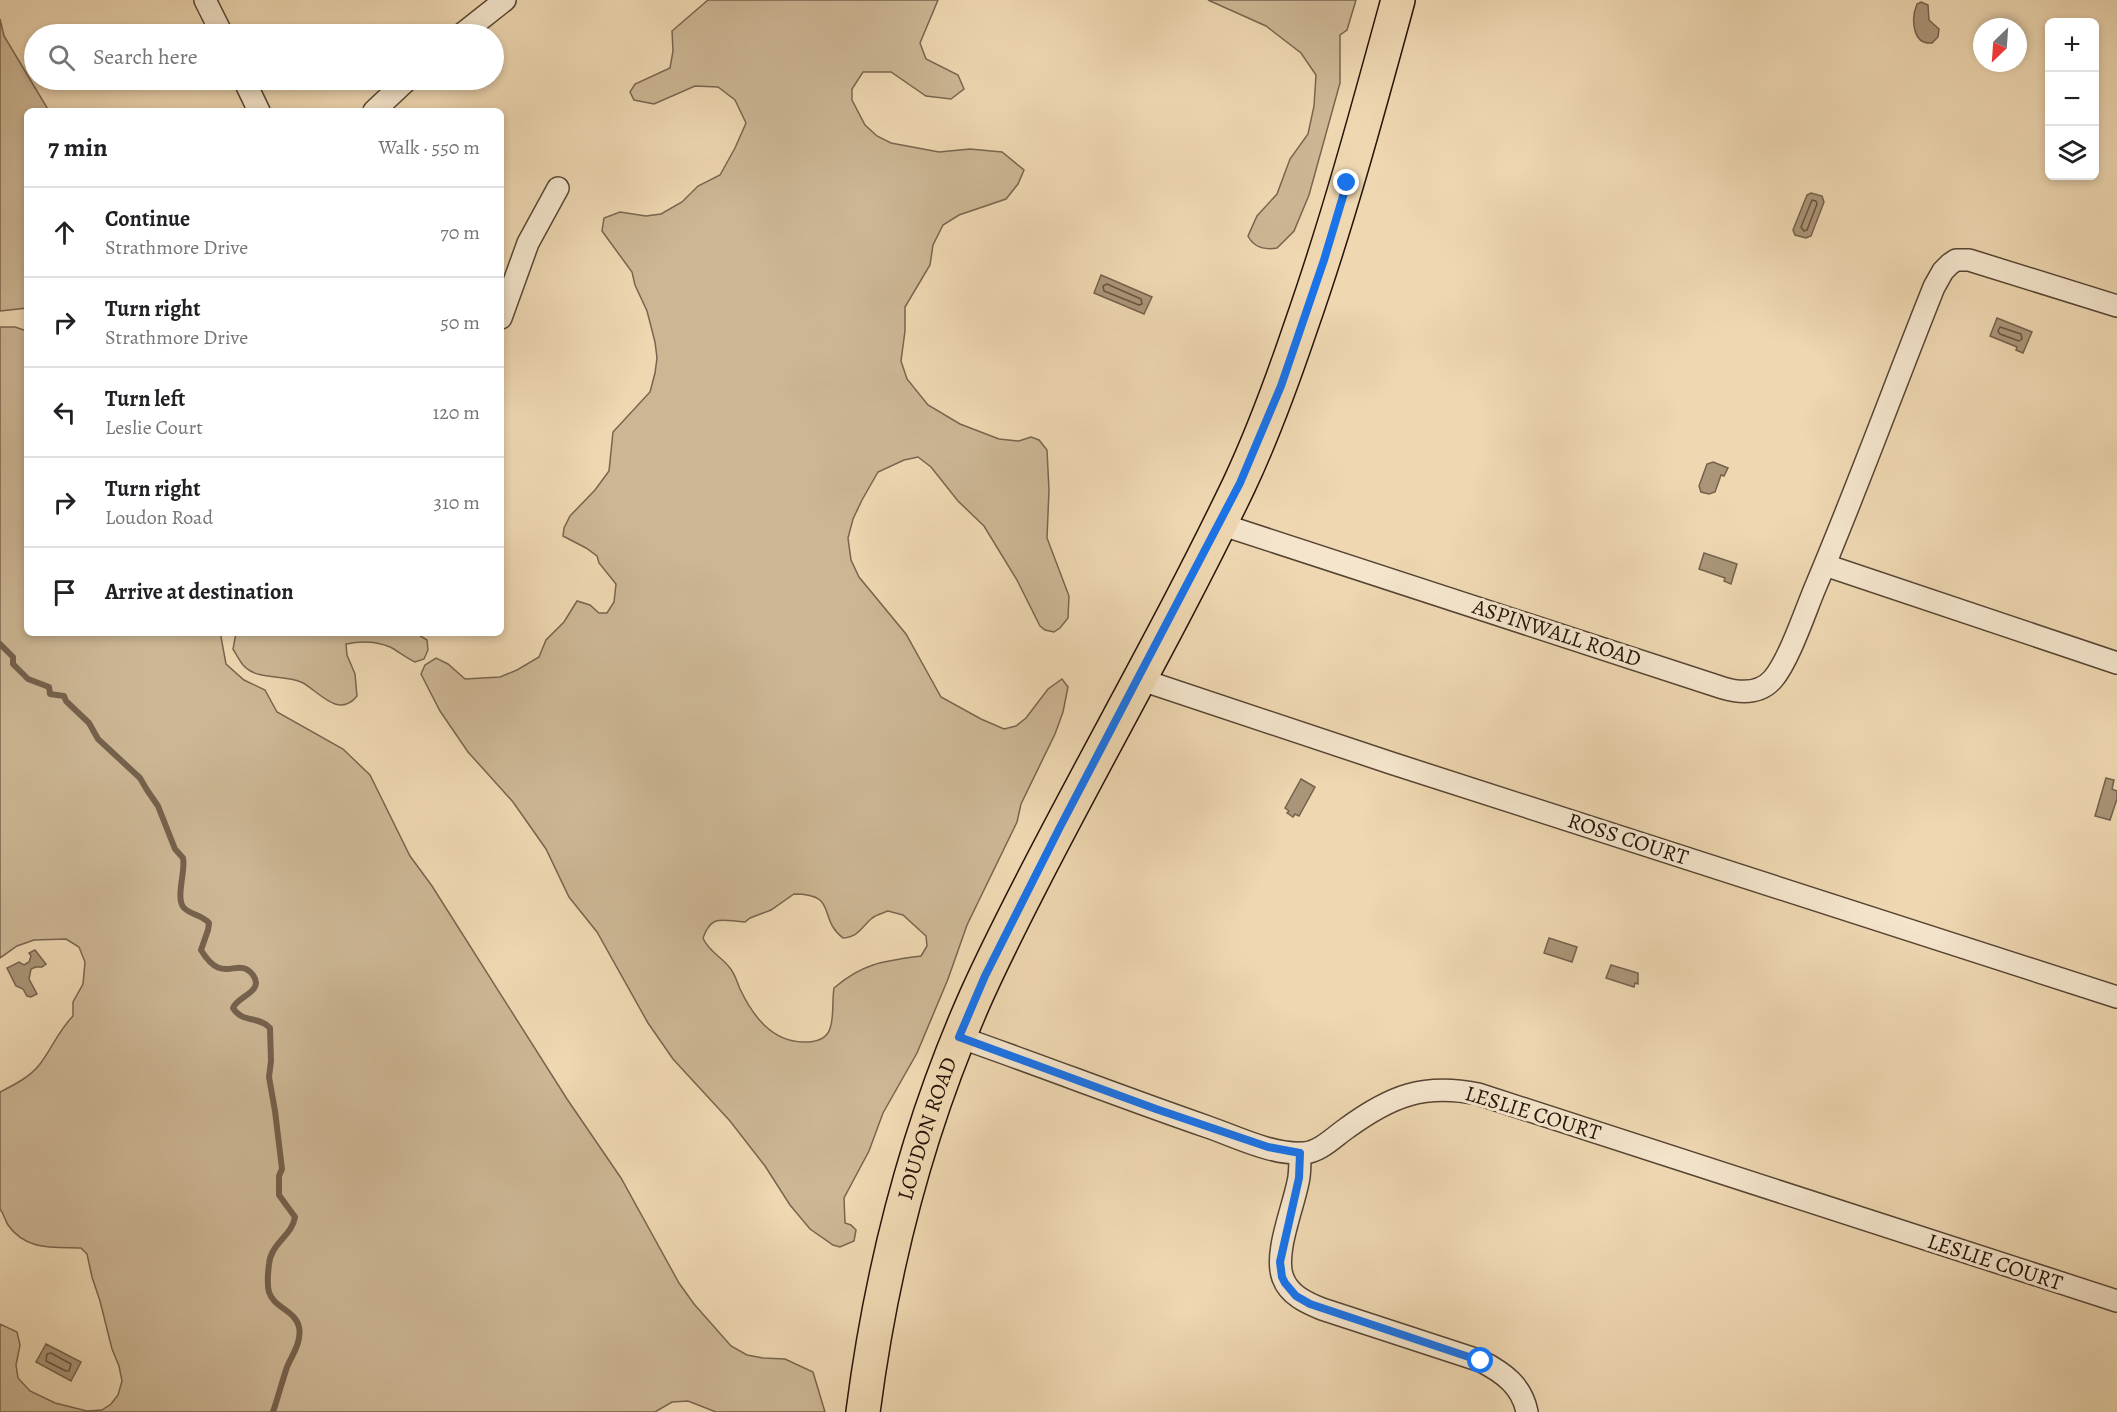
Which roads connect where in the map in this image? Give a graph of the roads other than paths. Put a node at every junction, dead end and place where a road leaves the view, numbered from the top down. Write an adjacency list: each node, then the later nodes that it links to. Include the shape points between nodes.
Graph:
1 (205, 0): 4 (street)
2 (505, 0): 5 (street)
3 (1398, 0): 13 (main road, LOUDON ROAD, via 1321,270 1281,386)
4 (217, 24)
5 (475, 24)
6 (249, 90): 8 (street)
7 (396, 90): 9 (street)
8 (258, 108)
9 (377, 108)
10 (558, 188): 11 (street)
11 (506, 289)
12 (2117, 306): 14 (street, ASPINWALL ROAD, via 1981,262 1956,260 1946,267 1934,287)
13 (1220, 524): 14 (street, ASPINWALL ROAD, via 1740,692 1763,687 1774,678); 16 (main road, LOUDON ROAD)
14 (1825, 565): 15 (street)
15 (2117, 663)
16 (1139, 679): 17 (street, ROSS COURT); 18 (main road, LOUDON ROAD, via 1064,819)
17 (2117, 997)
18 (959, 1037): 19 (street, via 1201,1125 1278,1150); 21 (main road, LOUDON ROAD, via 924,1131 901,1210 881,1297)
19 (1300, 1153): 20 (street, LESLIE COURT, via 1318,1149 1374,1111 1409,1094 1434,1089 1462,1090); 22 (street, via 1299,1178 1280,1262 1282,1277 1290,1289 1310,1304 1481,1361 1515,1385)
20 (2117, 1301)
21 (863, 1412)
22 (1527, 1412)

